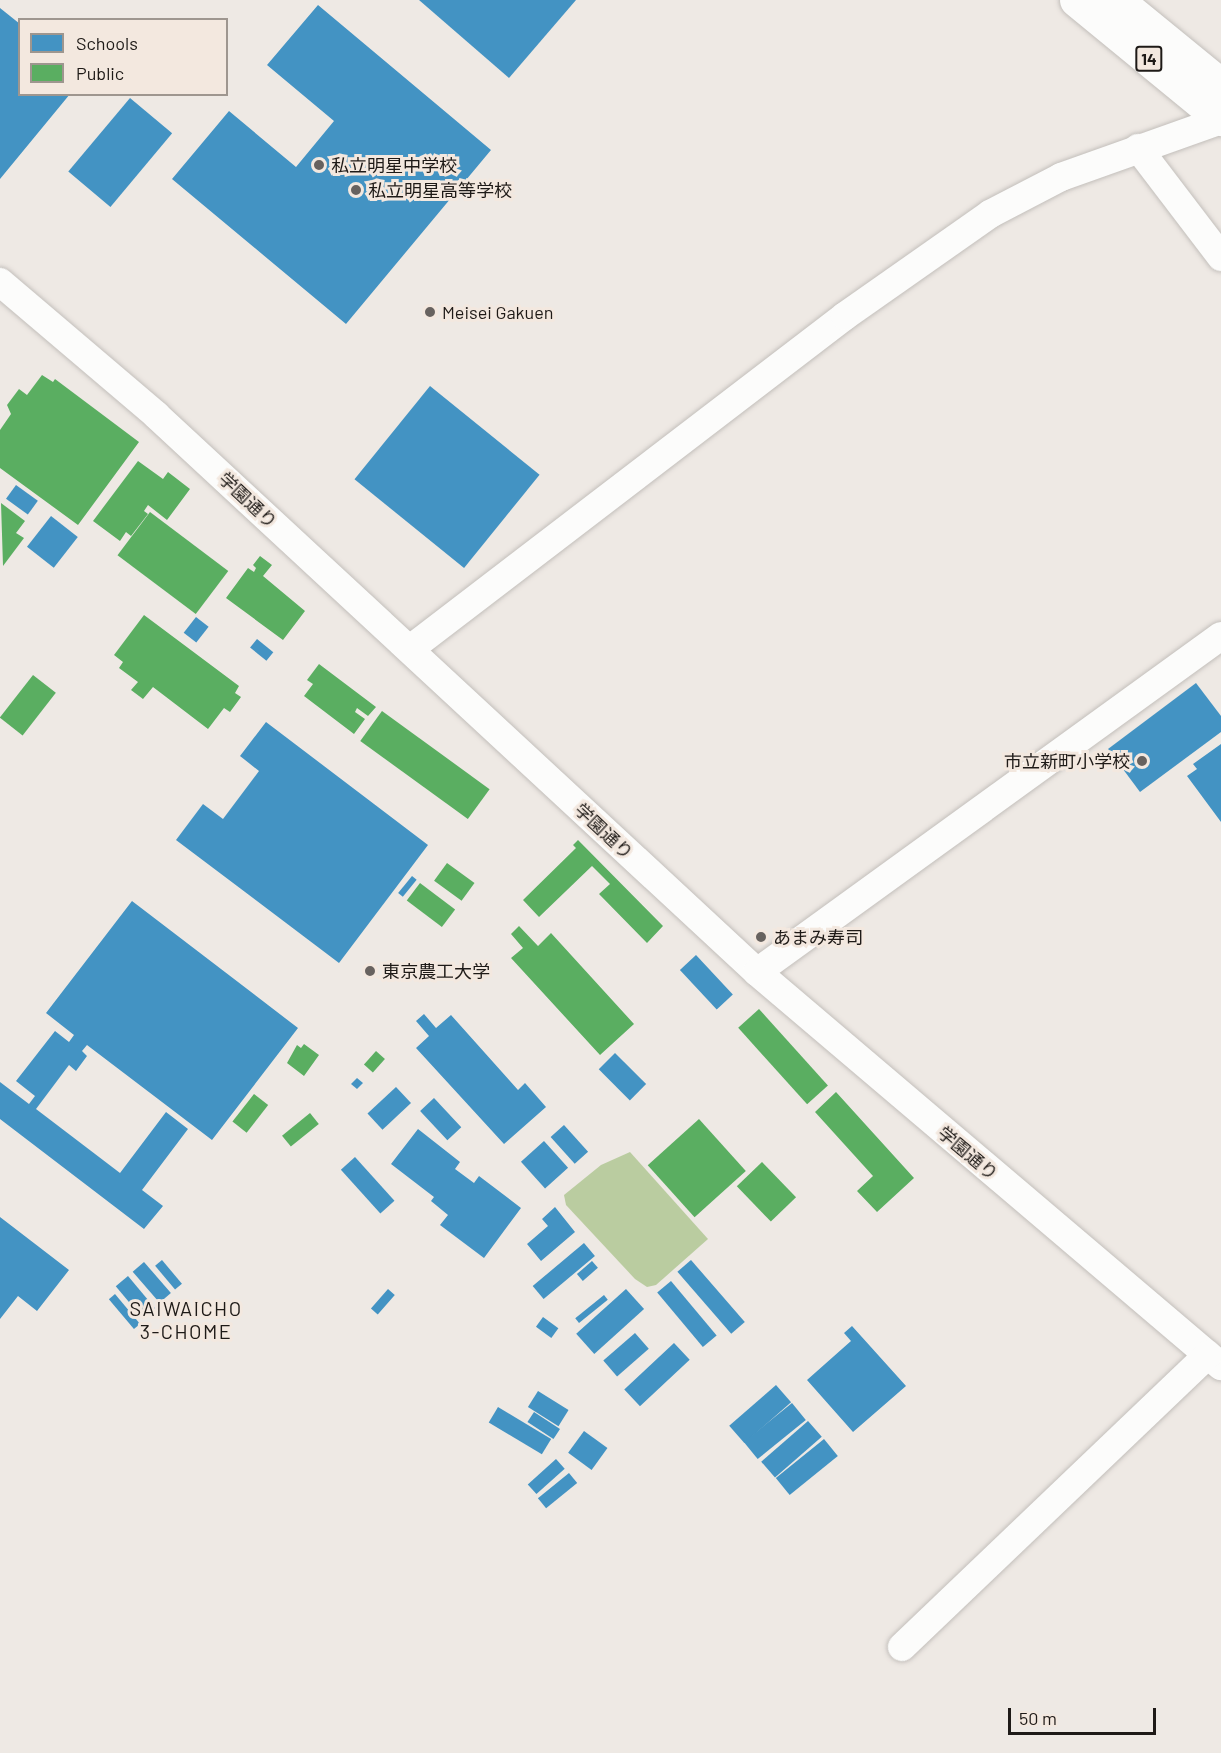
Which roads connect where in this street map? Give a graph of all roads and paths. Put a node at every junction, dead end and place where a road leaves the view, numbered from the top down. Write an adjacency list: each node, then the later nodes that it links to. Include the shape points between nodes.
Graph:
1 (1076, 0): 4 (main road, 14)
2 (1118, 0): 3 (main road, 14)
3 (1221, 85)
4 (1221, 120): 5 (street)
5 (1138, 148): 6 (street); 9 (street, via 1061,177 990,214 845,316)
6 (1221, 257)
7 (0, 282): 9 (street, 学園通り, via 156,415)
8 (1221, 636): 10 (street)
9 (410, 649): 10 (street, 学園通り)
10 (757, 972): 11 (street, 学園通り)
11 (1215, 1360): 12 (street)
12 (902, 1647)

